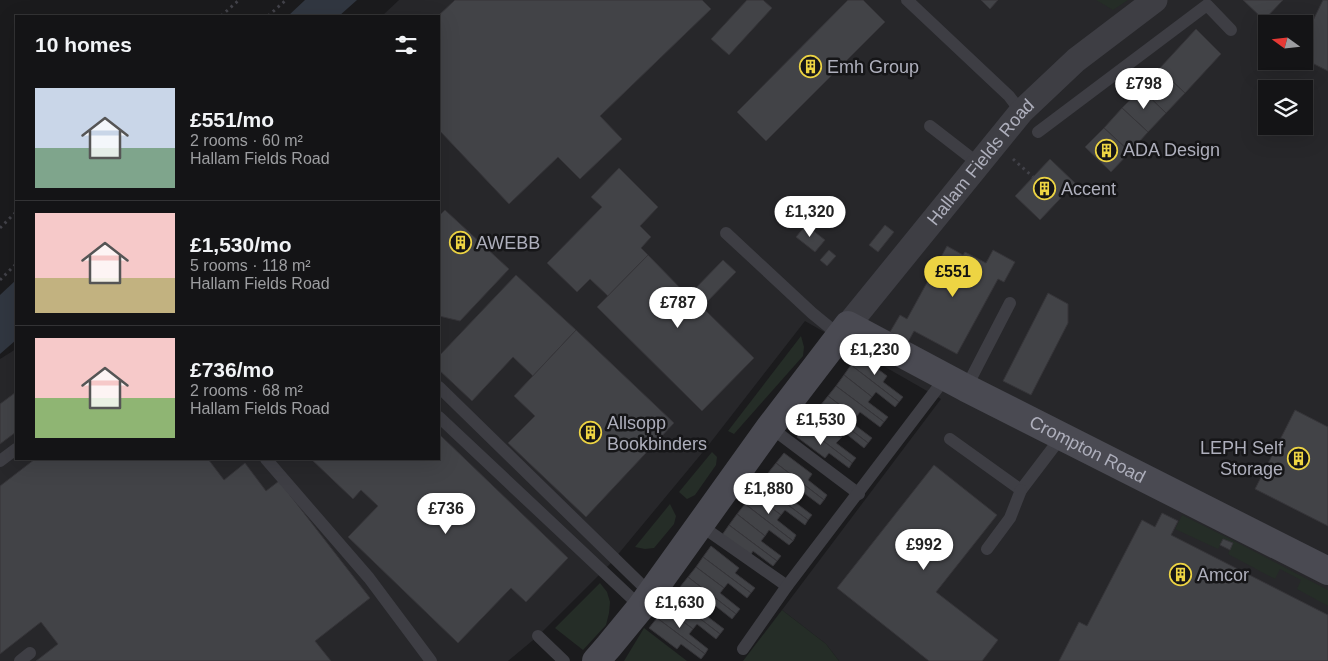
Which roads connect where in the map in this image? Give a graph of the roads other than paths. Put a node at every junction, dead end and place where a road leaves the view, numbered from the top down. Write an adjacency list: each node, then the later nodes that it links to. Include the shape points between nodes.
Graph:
1 (907, 0): 4 (lane)
2 (1155, 0): 4 (street, Hallam Fields Road, via 1076,60)
3 (1231, 30): 6 (lane, via 1207,5)
4 (1022, 112): 7 (street, Hallam Fields Road)
5 (930, 126): 7 (lane)
6 (1038, 132)
7 (979, 164): 10 (street, Hallam Fields Road)
8 (726, 233): 10 (lane, via 812,313)
9 (1010, 303): 11 (lane)
10 (844, 331): 11 (street, Crompton Road); 14 (street, Hallam Fields Road)
11 (956, 382): 15 (street, Crompton Road); 21 (lane)
12 (440, 388): 26 (lane)
13 (440, 418): 26 (lane)
14 (770, 427): 21 (lane); 22 (street, Hallam Fields Road)
15 (1062, 436): 20 (lane); 24 (street, Crompton Road)
16 (950, 438): 20 (lane)
17 (15, 450): 19 (lane)
18 (267, 460): 29 (lane, via 369,578)
19 (0, 462)
20 (1021, 490): 23 (lane, via 1010,518)
21 (858, 494): 25 (lane)
22 (700, 525): 25 (lane); 26 (street, Hallam Fields Road)
23 (987, 549)
24 (1328, 571)
25 (787, 586): 28 (lane)
26 (646, 600): 31 (street, Hallam Fields Road)
27 (538, 636): 30 (lane)
28 (743, 649)
29 (431, 661)
30 (564, 661)
31 (596, 661)

